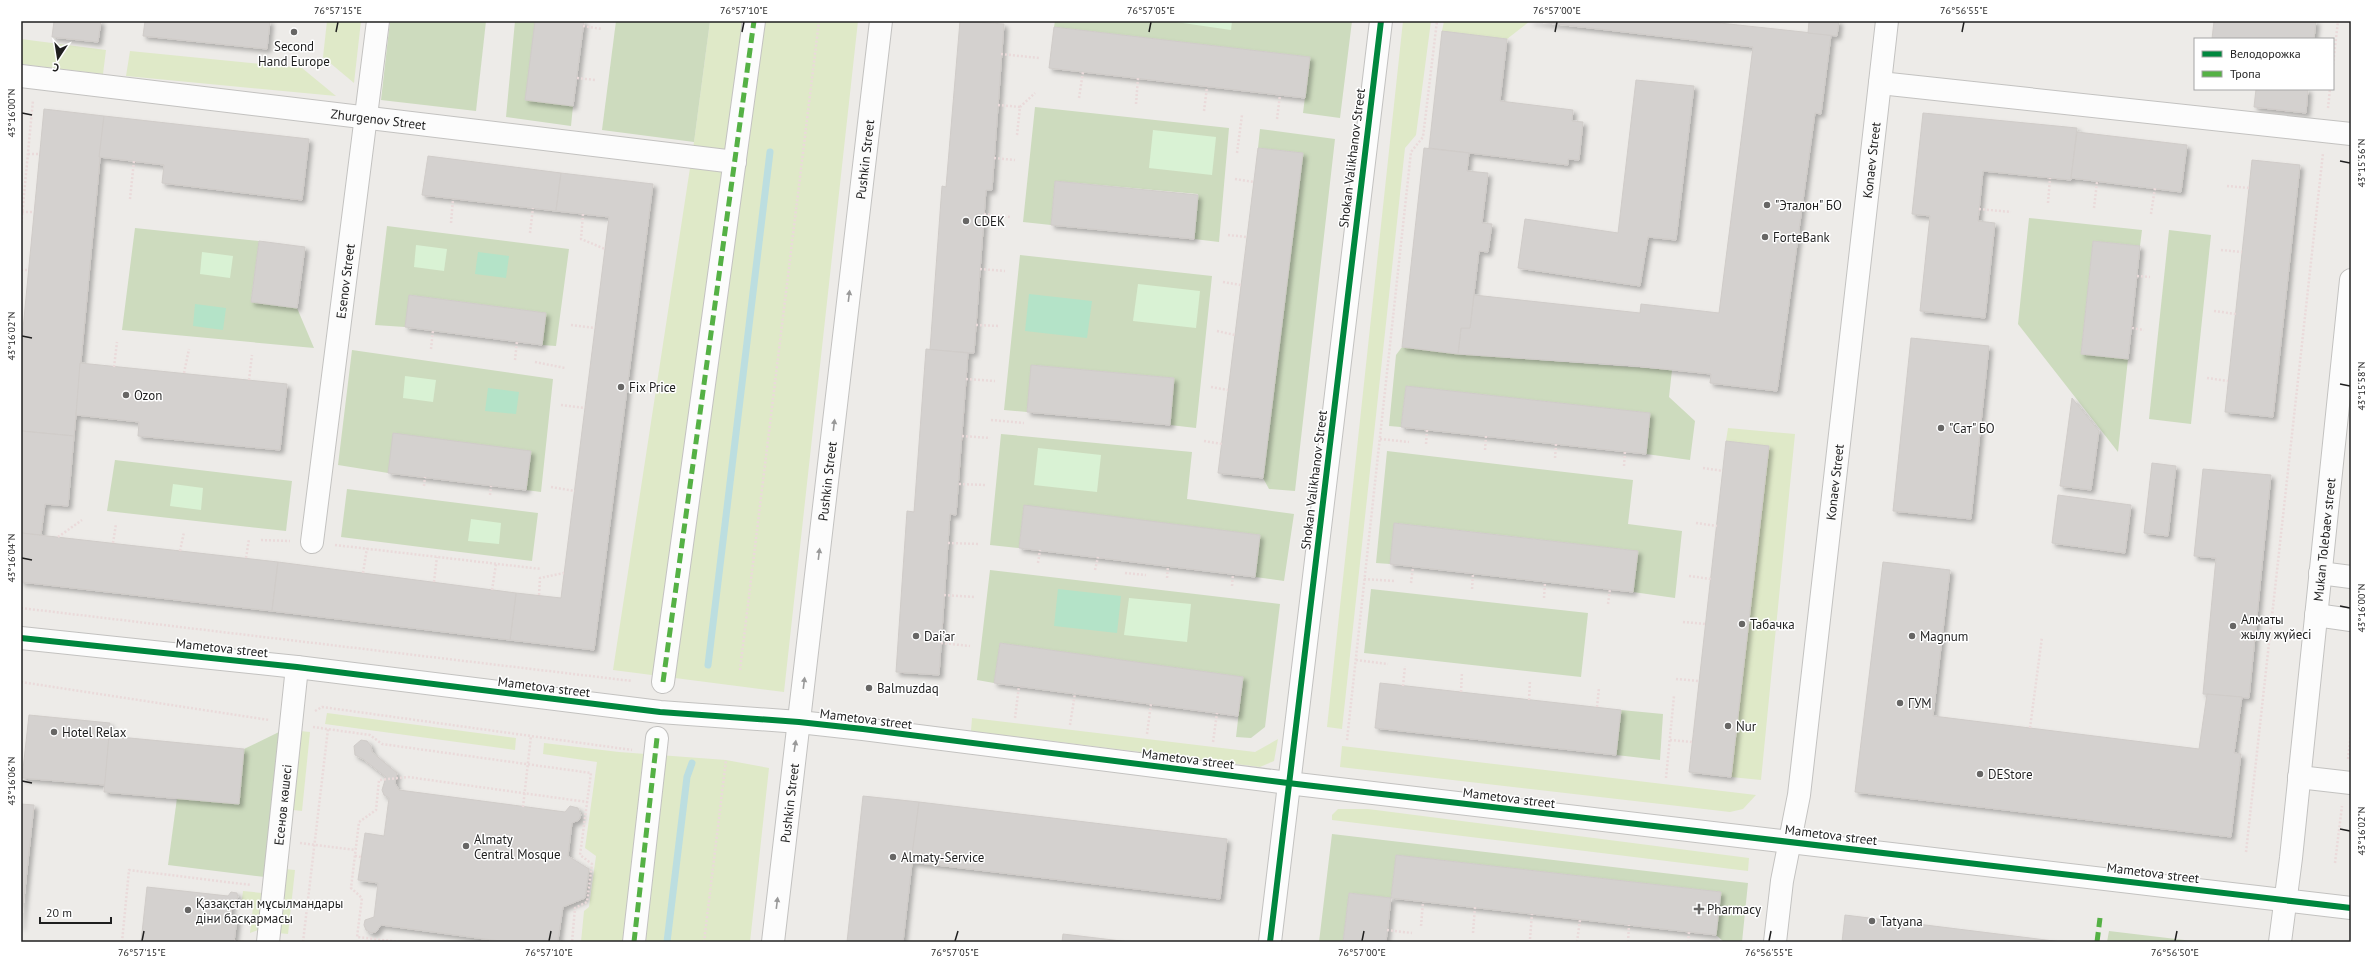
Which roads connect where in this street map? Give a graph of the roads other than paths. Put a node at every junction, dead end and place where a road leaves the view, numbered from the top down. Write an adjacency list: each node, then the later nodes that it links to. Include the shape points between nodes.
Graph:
1 (378, 21): 8 (street, Esenov Street)
2 (754, 21): 10 (street)
3 (881, 21): 20 (street, Pushkin Street, one-way to 3)
4 (1380, 21): 23 (street, Shokan Valikhanov Street)
5 (1887, 21): 7 (street, Konaev Street)
6 (28, 77): 8 (street, Zhurgenov Street)
7 (1880, 83): 9 (street); 25 (street, Konaev Street, via 1799,795)
8 (366, 117): 10 (street, Zhurgenov Street); 12 (street, Esenov Street)
9 (2351, 134)
10 (735, 162): 19 (street)
11 (2351, 280): 13 (street, Mukan Tolebaev street)
12 (312, 542)
13 (2320, 573): 14 (street); 15 (street, Mukan Tolebaev street)
14 (2351, 577)
15 (2316, 615): 16 (street); 22 (street, Mukan Tolebaev street)
16 (2351, 620)
17 (21, 638): 18 (street, Mametovа street)
18 (297, 667): 20 (street, Mametovа street, via 660,712); 28 (street, Есенов көшесі)
19 (663, 682)
20 (799, 722): 23 (street, Mametovа street); 30 (street, Pushkin Street, one-way to 20)
21 (656, 746): 29 (street)
22 (2299, 777): 24 (street); 26 (street, Mukan Tolebaev street)
23 (1288, 783): 25 (street, Mametovа street); 31 (street, Shokan Valikhanov Street)
24 (2351, 783)
25 (1791, 841): 26 (street, Mametovа street); 32 (street, Konaev Street, via 1782,881)
26 (2284, 900): 27 (street, Mametovа street); 33 (street, Mukan Tolebaev street)
27 (2351, 908)
28 (268, 942)
29 (634, 942)
30 (773, 942)
31 (1270, 942)
32 (1775, 942)
33 (2280, 942)

